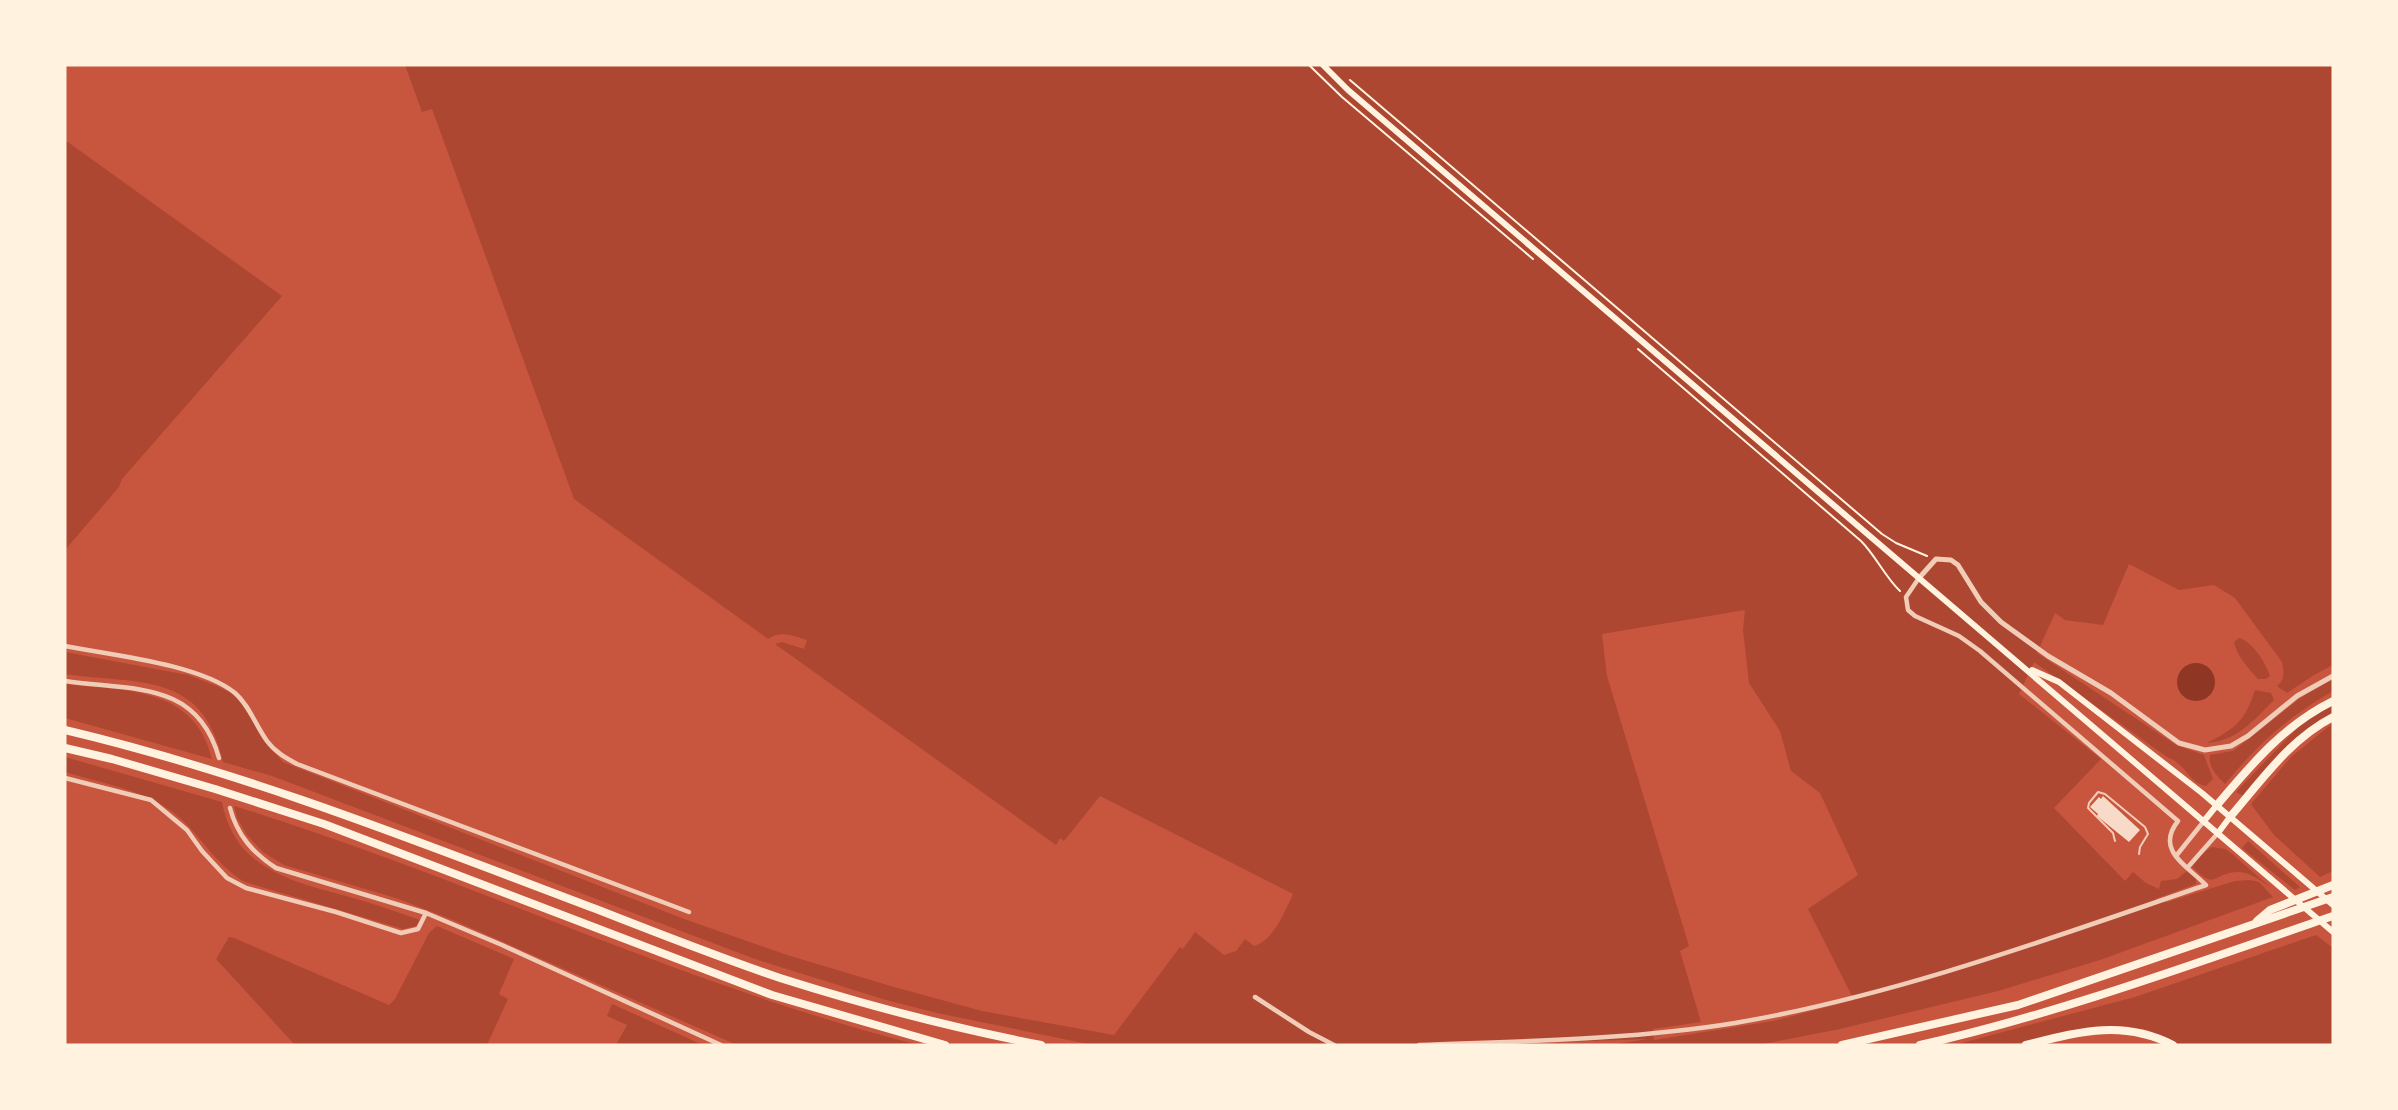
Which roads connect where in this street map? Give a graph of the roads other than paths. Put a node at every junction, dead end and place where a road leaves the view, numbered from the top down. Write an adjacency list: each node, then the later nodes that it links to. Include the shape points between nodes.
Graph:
1 (1323, 65): 2 (main road)
2 (1919, 578): 4 (main road); 5 (street, via 1936,559 1951,560 2001,622 2179,743 2206,750 2231,746 2297,696); 20 (street, via 1906,597 1908,610 1980,651 2178,821 2169,843)
3 (65, 646): 25 (street, via 195,671 236,693 267,741 297,764)
4 (2027, 668): 13 (main road, via 2059,682); 16 (main road)
5 (2333, 676)
6 (65, 681): 11 (street, via 141,690 178,700 202,719)
7 (2333, 701): 13 (highway, via 2304,717 2270,746)
8 (2333, 717): 15 (highway, via 2282,755)
9 (65, 730): 33 (highway, via 215,770 339,812 779,977 893,1011)
10 (65, 748): 32 (highway, via 324,824 772,995)
11 (219, 758)
12 (65, 778): 26 (street, via 151,800 187,830 227,878 246,888 401,933 418,929)
13 (2217, 806): 15 (main road); 16 (main road)
14 (230, 808): 26 (street, via 241,835 258,856 276,867)
15 (2230, 817): 17 (main road); 24 (main road)
16 (2204, 821): 17 (main road); 20 (street)
17 (2218, 833): 21 (street); 29 (main road)
18 (2115, 841): 19 (lane, via 2113,833 2088,808 2098,792 2145,827 2148,834)
19 (2139, 854)
20 (2176, 856): 21 (street)
21 (2188, 867): 35 (street, via 2206,885 1974,964 1827,1004 1647,1036)
22 (2333, 886): 28 (highway, via 2270,910)
23 (2333, 897): 28 (highway)
24 (2333, 905)
25 (688, 912)
26 (426, 913): 31 (street)
27 (2333, 916): 37 (highway, via 2129,988)
28 (2252, 926): 36 (highway, via 2018,1005)
29 (2333, 932)
30 (1255, 997): 34 (street)
31 (720, 1045)
32 (945, 1045)
33 (1041, 1045)
34 (1334, 1045)
35 (1419, 1045)
36 (1842, 1045)
37 (1920, 1045)
38 (2026, 1045): 39 (highway, via 2118,1029)
39 (2173, 1045)

